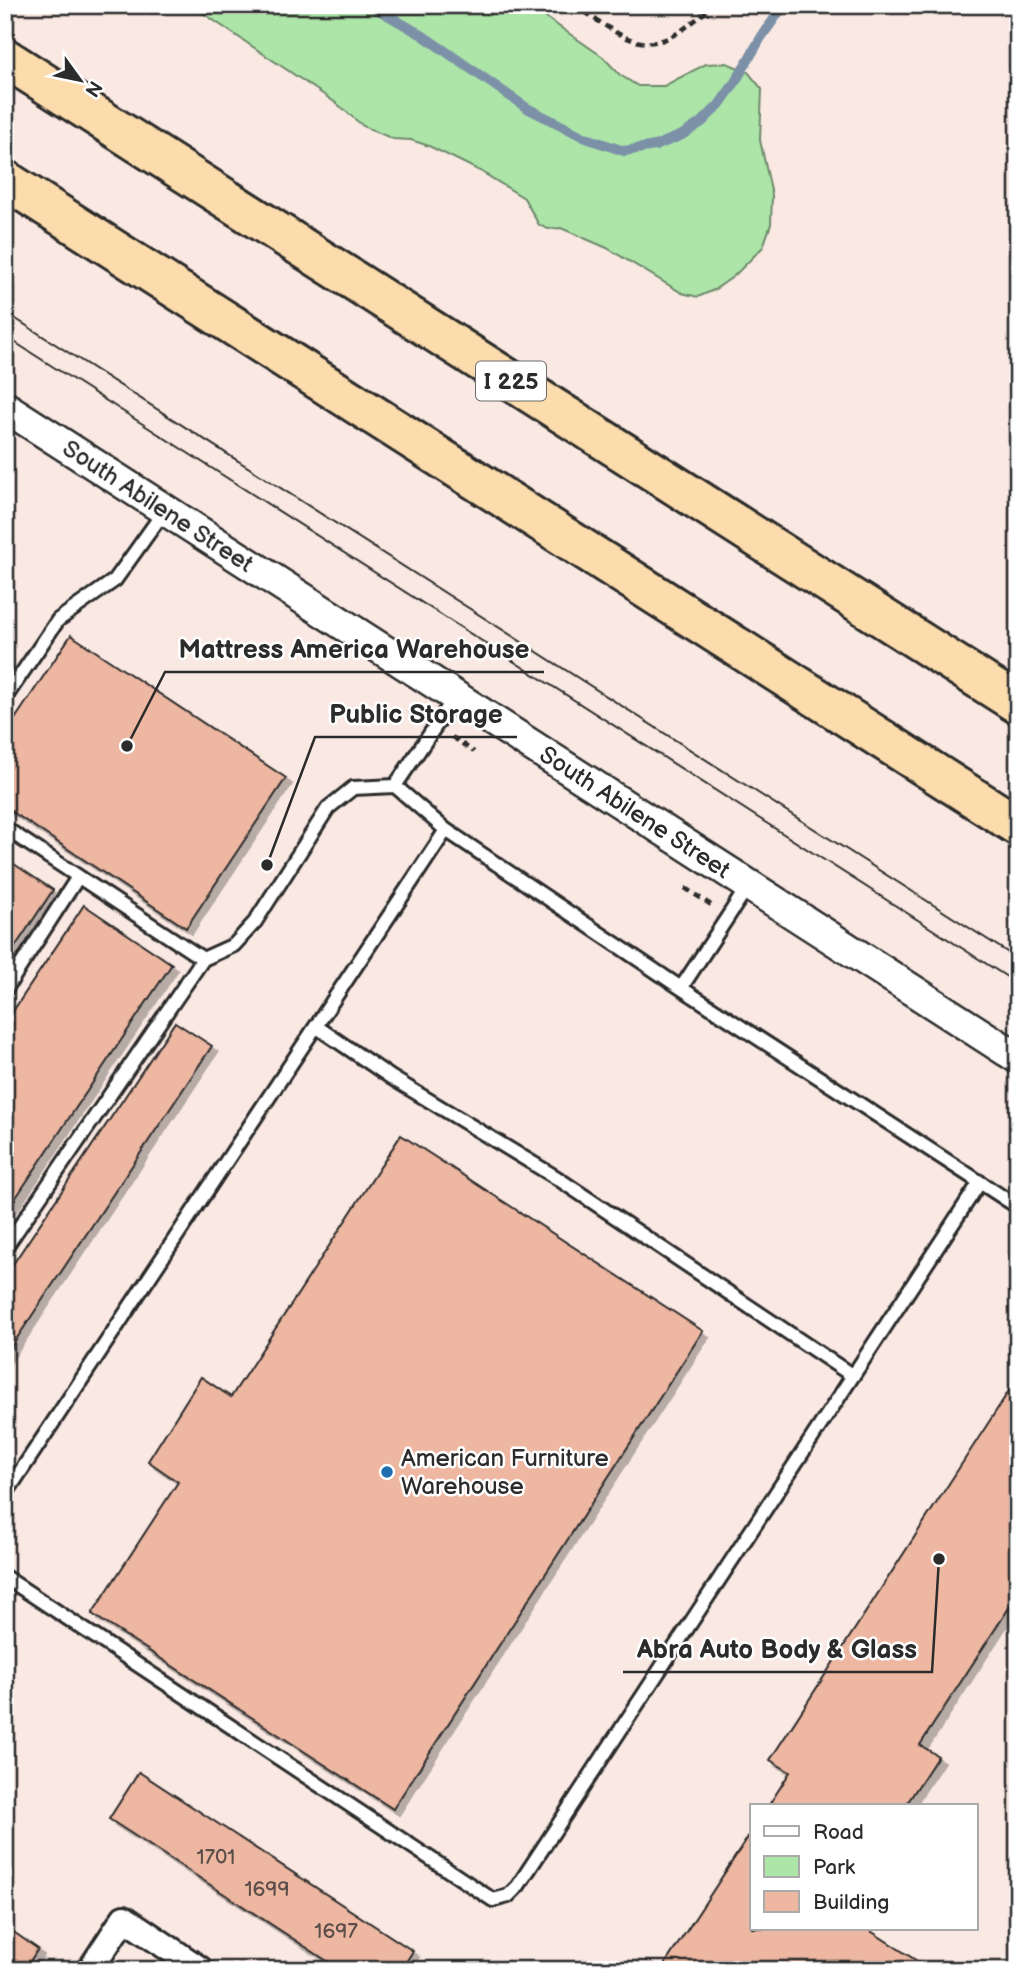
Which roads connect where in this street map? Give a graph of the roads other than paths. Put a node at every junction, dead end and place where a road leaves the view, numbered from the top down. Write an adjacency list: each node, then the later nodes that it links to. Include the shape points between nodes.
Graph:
1 (5, 58): 7 (highway, I 225)
2 (5, 180): 9 (highway)
3 (5, 407): 4 (street, South Abilene Street)
4 (166, 510): 5 (street, South Abilene Street); 6 (lane, via 115,580 58,620)
5 (455, 697): 8 (lane); 13 (street, South Abilene Street)
6 (5, 698)
7 (1018, 704)
8 (395, 786): 11 (lane); 14 (lane, via 353,788 328,808 256,922 234,945)
9 (1018, 827)
10 (5, 828): 12 (lane)
11 (446, 830): 15 (lane); 17 (lane)
12 (78, 877): 14 (lane); 16 (lane)
13 (748, 885): 15 (lane); 18 (street, South Abilene Street)
14 (203, 960): 21 (lane)
15 (681, 988): 19 (lane)
16 (5, 990)
17 (317, 1027): 22 (lane, via 557,1178); 23 (lane)
18 (1018, 1058)
19 (980, 1182): 20 (lane); 22 (lane)
20 (1018, 1207)
21 (5, 1248)
22 (853, 1376): 24 (lane, via 519,1886 508,1896 493,1900)
23 (5, 1495)
24 (5, 1577)
25 (90, 1970): 26 (street, via 124,1918)
26 (201, 1970)

